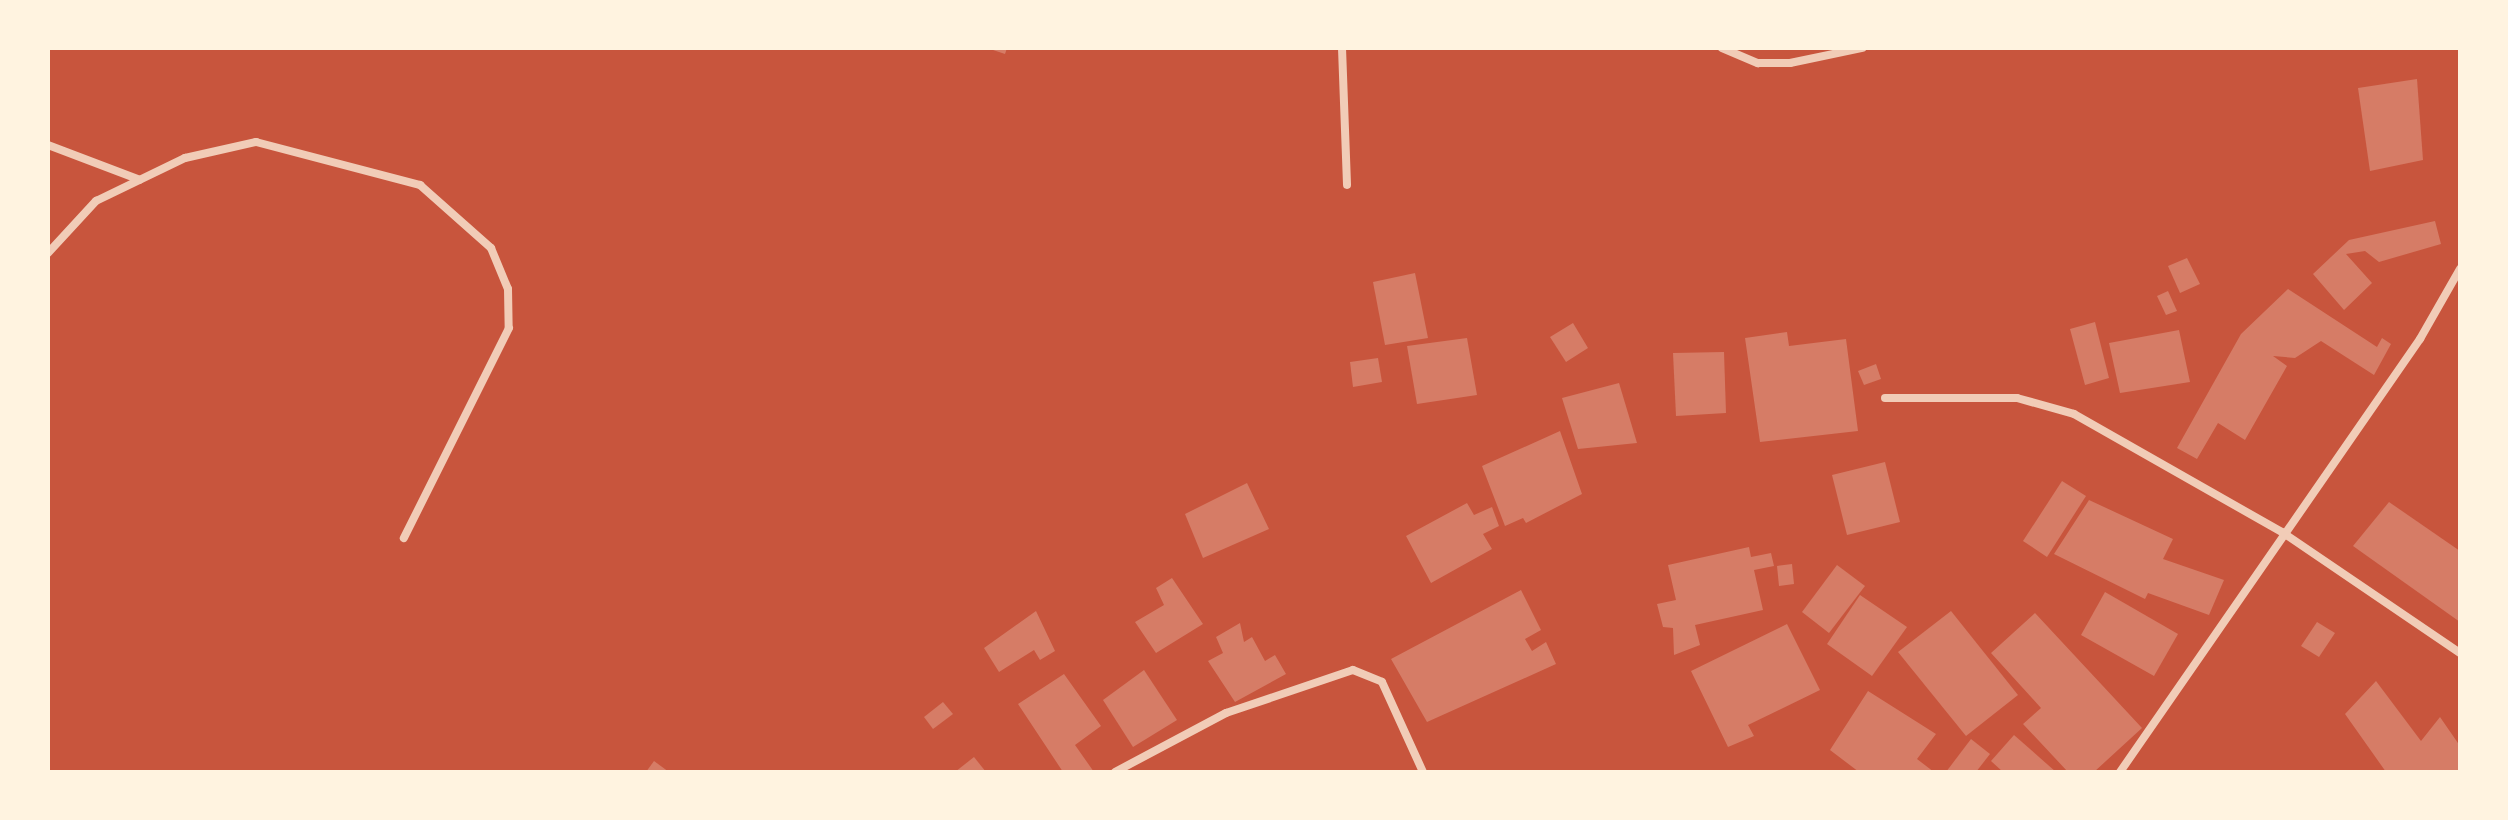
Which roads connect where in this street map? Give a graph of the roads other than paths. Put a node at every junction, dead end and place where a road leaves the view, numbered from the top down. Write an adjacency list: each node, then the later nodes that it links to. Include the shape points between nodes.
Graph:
1 (1342, 48): 6 (street)
2 (1722, 48): 3 (street, via 1745,60 1790,63)
3 (1862, 48)
4 (48, 145): 5 (street)
5 (140, 180): 7 (street, via 96,201); 11 (street, via 185,158 256,142 294,147 420,185 491,248 508,289 509,328)
6 (1347, 185)
7 (48, 253)
8 (2460, 269): 10 (street, via 2420,339)
9 (1885, 398): 10 (street, via 2017,398 2074,414)
10 (2282, 532): 12 (street); 15 (street)
11 (404, 538)
12 (2460, 653)
13 (1115, 772): 14 (street, via 1226,713 1353,670 1382,682)
14 (1423, 772)
15 (2120, 772)

